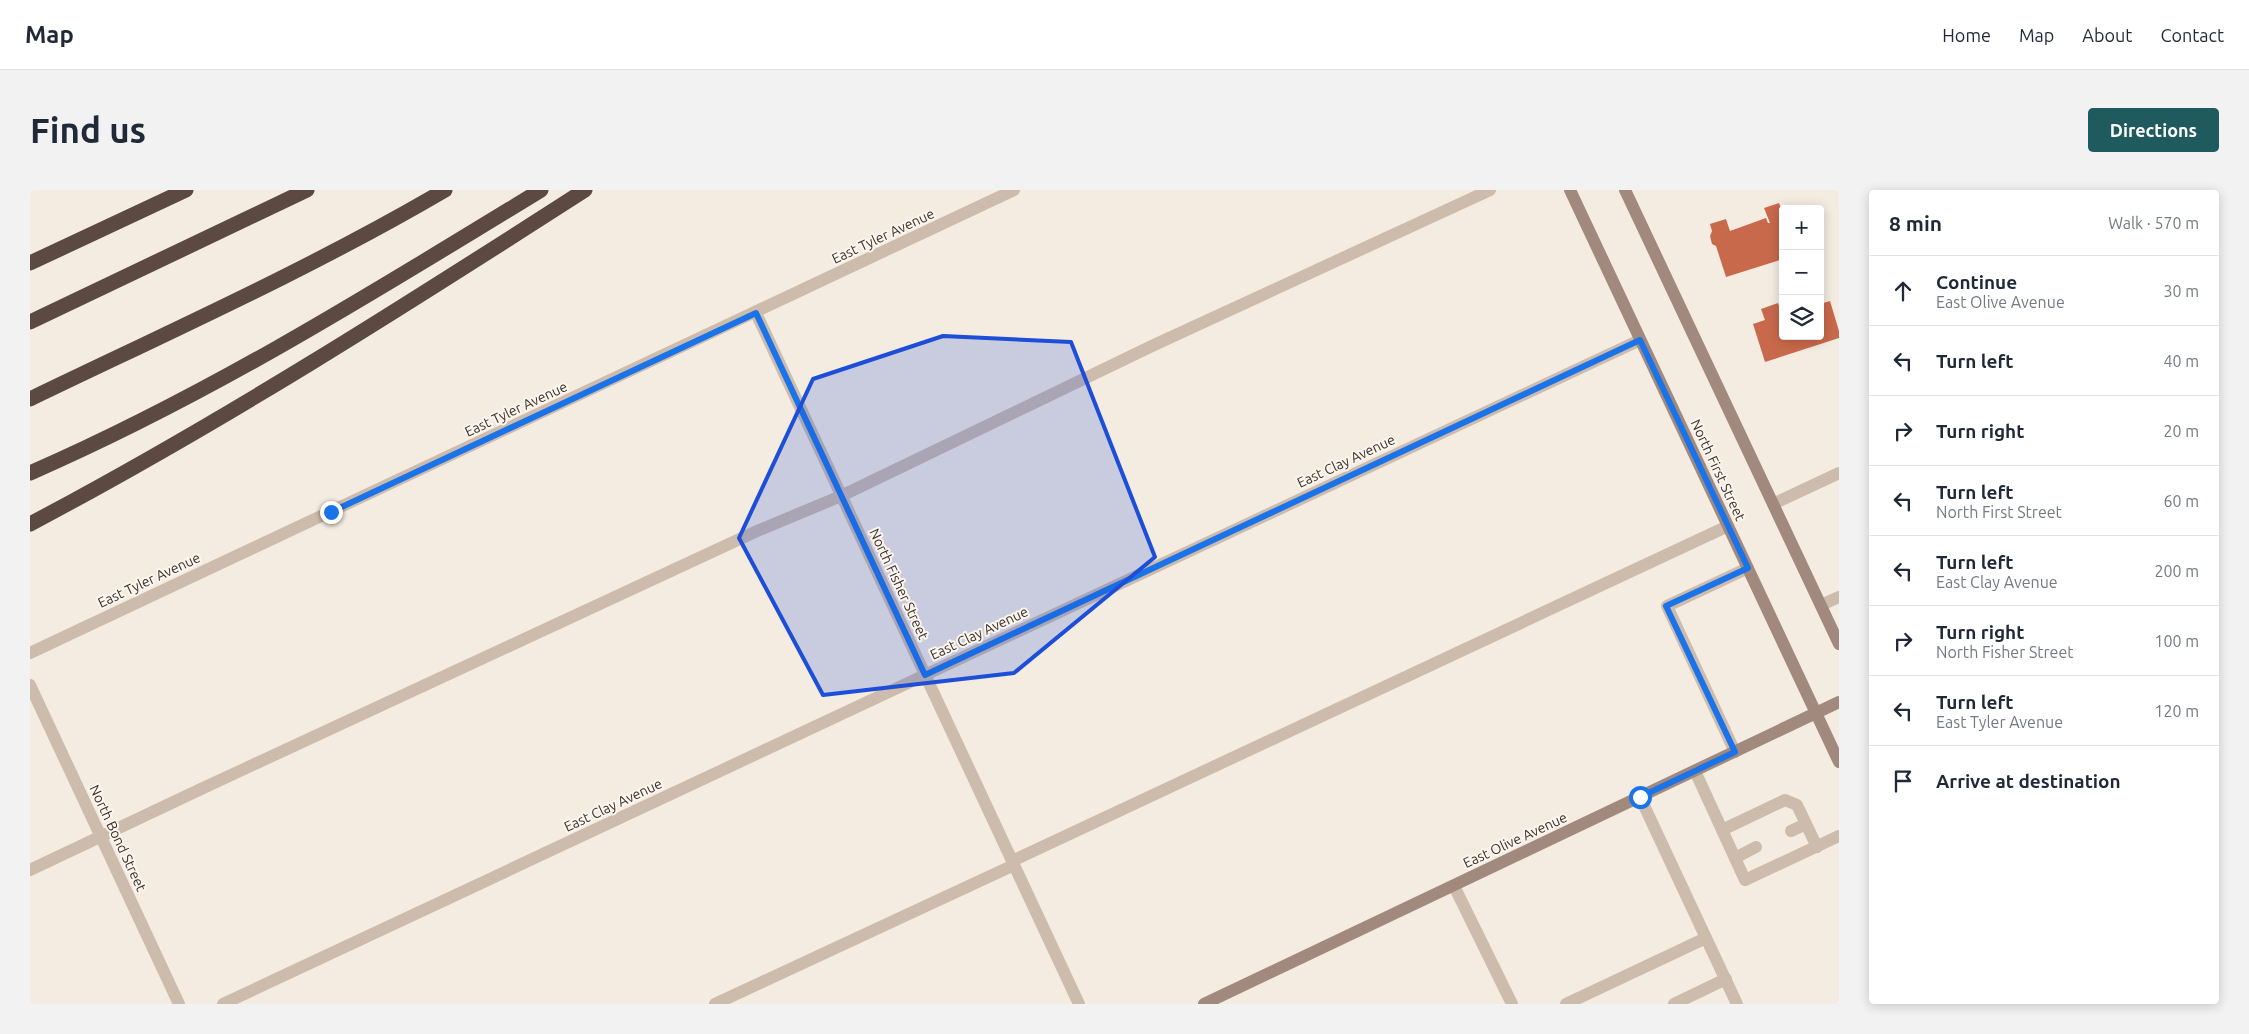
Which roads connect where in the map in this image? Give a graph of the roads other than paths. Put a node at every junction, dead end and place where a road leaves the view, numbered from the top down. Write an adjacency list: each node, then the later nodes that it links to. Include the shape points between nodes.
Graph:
1 (186, 190): 10 (highway)
2 (307, 190): 12 (highway)
3 (445, 190): 14 (highway, via 261,288)
4 (541, 190): 15 (highway, via 242,369 145,419)
5 (584, 190): 19 (highway, via 306,367 180,442)
6 (1014, 190): 11 (street, East Tyler Avenue)
7 (1490, 190): 17 (street, via 1154,345)
8 (1570, 190): 13 (main road, North First Street)
9 (1625, 190): 18 (main road)
10 (30, 263)
11 (756, 313): 17 (street, North Fisher Street); 25 (street, East Tyler Avenue)
12 (30, 322)
13 (1640, 340): 20 (main road, North First Street); 26 (street, East Clay Avenue)
14 (30, 399)
15 (30, 472)
16 (1839, 473): 18 (street)
17 (841, 496): 26 (street, North Fisher Street); 38 (street, via 749,535)
18 (1773, 504): 23 (main road)
19 (30, 524)
20 (1728, 526): 21 (main road, North First Street); 42 (street)
21 (1748, 568): 29 (main road, North First Street); 30 (street, via 1666,606)
22 (1839, 597): 23 (street)
23 (1821, 605): 24 (main road)
24 (1839, 644)
25 (30, 653)
26 (925, 675): 42 (street, North Fisher Street); 48 (street, East Clay Avenue)
27 (30, 685): 38 (street, North Bond Street)
28 (1839, 702): 29 (main road, East Olive Avenue)
29 (1816, 713): 30 (main road, East Olive Avenue); 31 (main road, North First Street)
30 (1735, 752): 32 (main road, East Olive Avenue)
31 (1839, 762)
32 (1695, 771): 33 (main road, East Olive Avenue); 35 (street)
33 (1640, 797): 44 (main road, East Olive Avenue); 45 (street)
34 (1806, 824): 35 (street, via 1797,805 1785,800); 36 (street); 40 (street)
35 (1722, 830): 41 (street)
36 (1791, 831)
37 (1839, 836): 40 (street)
38 (101, 837): 43 (street); 47 (street, North Bond Street)
39 (1756, 847): 41 (street)
40 (1817, 847): 41 (street, via 1745,880)
41 (1735, 858)
42 (1013, 863): 49 (street); 50 (street, North Fisher Street)
43 (30, 870)
44 (1454, 886): 51 (main road, East Olive Avenue); 52 (street)
45 (1706, 938): 46 (street); 53 (street)
46 (1726, 979): 54 (street); 55 (street)
47 (180, 1004)
48 (223, 1004)
49 (715, 1004)
50 (1079, 1004)
51 (1204, 1004)
52 (1512, 1004)
53 (1566, 1004)
54 (1674, 1004)
55 (1737, 1004)

